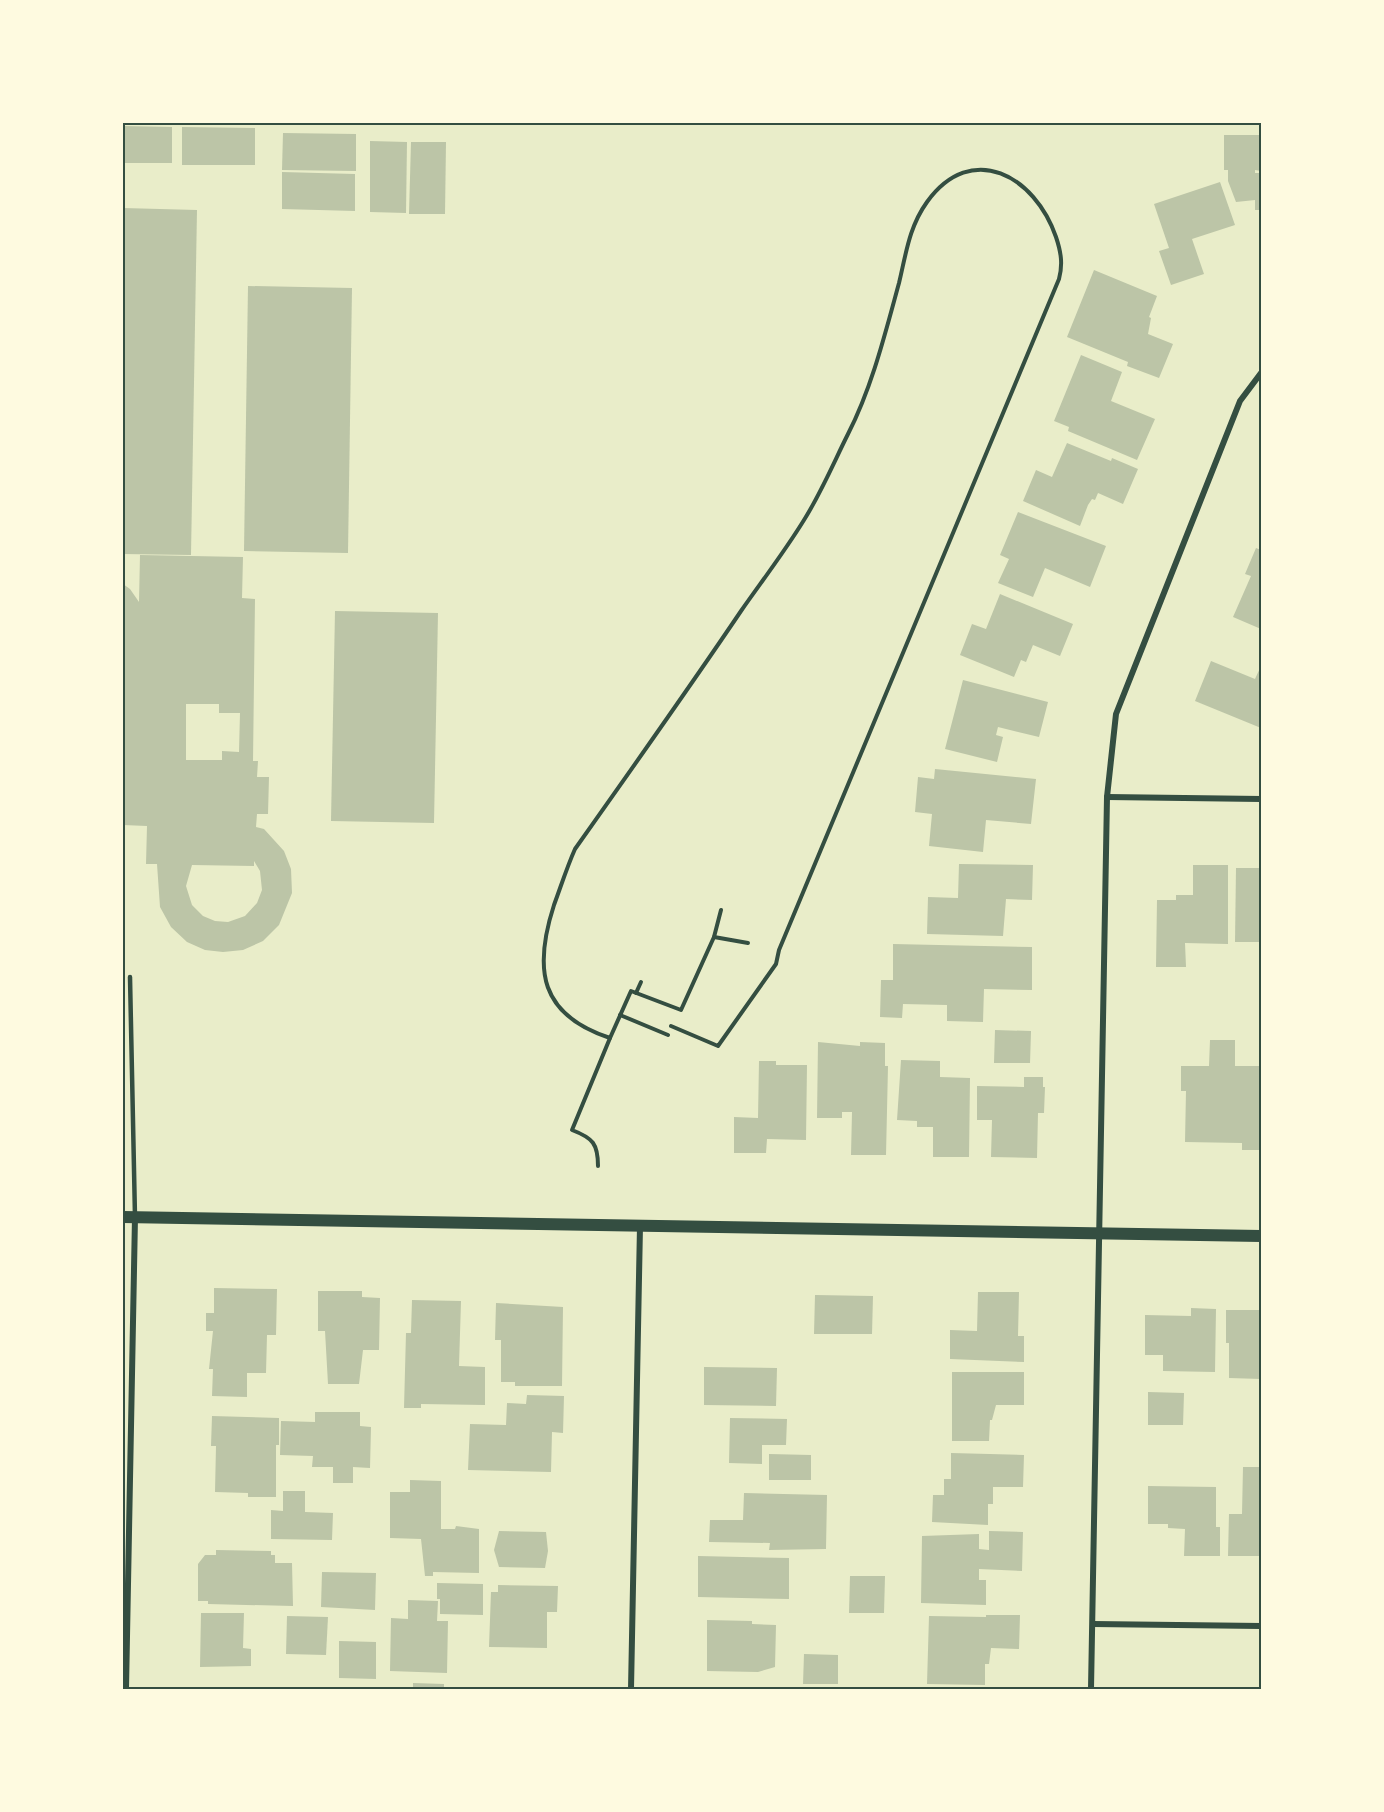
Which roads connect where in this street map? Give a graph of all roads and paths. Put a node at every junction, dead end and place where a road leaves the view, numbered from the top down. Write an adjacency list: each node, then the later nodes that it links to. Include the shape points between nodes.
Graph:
1 (1261, 373): 2 (street, via 1240,401 1116,714)
2 (1107, 797): 3 (street); 17 (street)
3 (1261, 799)
4 (721, 910): 5 (path)
5 (714, 938): 6 (path); 9 (path, via 681,1010)
6 (748, 943)
7 (130, 977): 15 (lane)
8 (641, 982): 9 (path)
9 (636, 993): 10 (path, via 631,991)
10 (620, 1015): 12 (path); 13 (path)
11 (671, 1026): 13 (path, via 718,1046 776,964 1059,279 1061,256 1051,224 1029,190 1004,173 976,171 953,177 942,183 926,203 911,227 877,362 850,430 805,518 575,849 549,923 543,967 545,985 566,1015 585,1029)
12 (668, 1035)
13 (610, 1038): 14 (path, via 572,1130 590,1137 596,1145)
14 (598, 1166)
15 (129, 1217): 16 (main road); 21 (street)
16 (640, 1226): 17 (main road); 22 (street)
17 (1100, 1233): 18 (main road); 19 (street)
18 (1261, 1236)
19 (1093, 1624): 20 (street); 23 (street)
20 (1261, 1626)
21 (126, 1689)
22 (632, 1689)
23 (1091, 1689)

